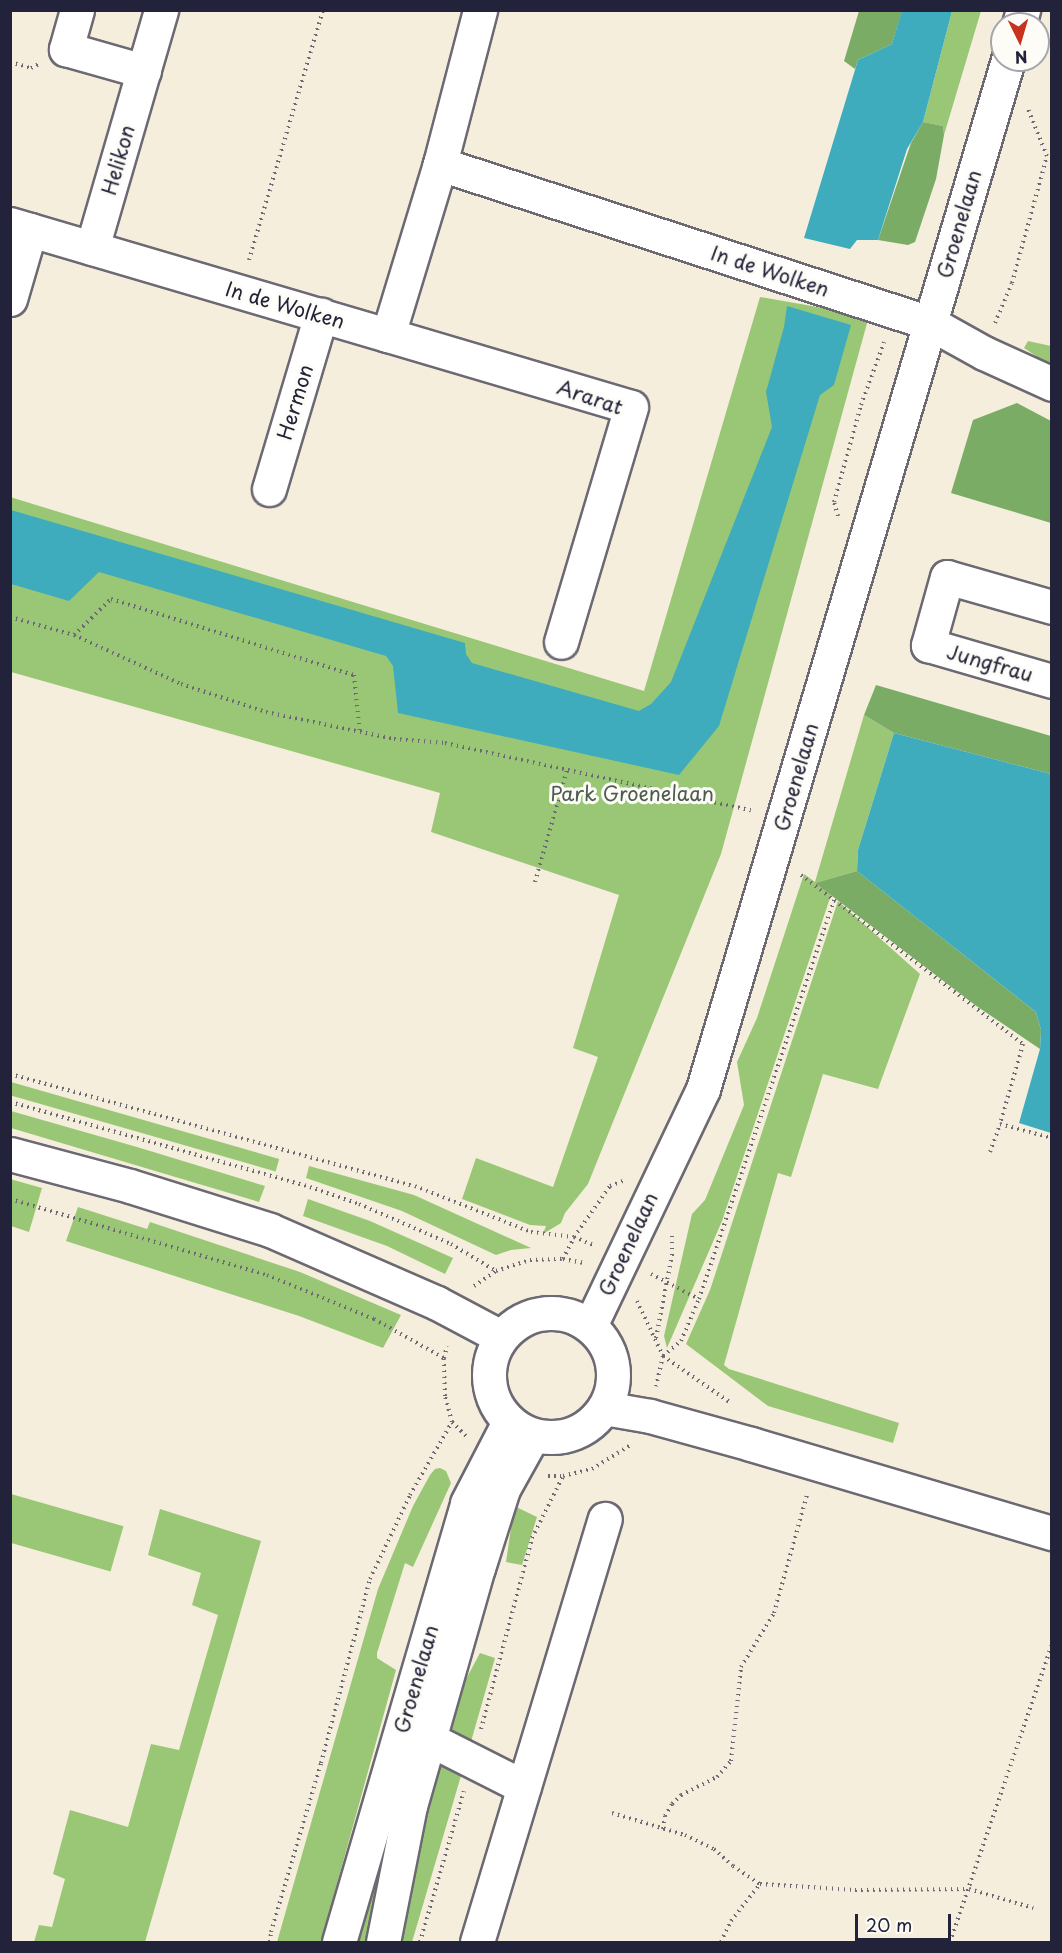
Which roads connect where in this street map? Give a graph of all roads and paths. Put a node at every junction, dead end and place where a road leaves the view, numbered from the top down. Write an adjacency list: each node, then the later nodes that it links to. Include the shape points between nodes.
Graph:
1 (77, 10): 5 (street, via 66,49)
2 (161, 10): 5 (street, Helikon)
3 (323, 10): 11 (path)
4 (480, 10): 8 (street)
5 (144, 71): 10 (street, Helikon)
6 (1004, 72): 14 (street, Groenelaan)
7 (1013, 72): 16 (path, via 1047,156 1012,283)
8 (440, 164): 14 (street, In de Wolken); 15 (street)
9 (20, 227): 10 (street, In de Wolken); 12 (street)
10 (92, 248): 11 (street, In de Wolken)
11 (240, 291): 13 (street, In de Wolken)
12 (10, 299)
13 (321, 315): 15 (street, In de Wolken); 18 (street, Hermon)
14 (930, 323): 16 (street, In de Wolken); 26 (street, Groenelaan)
15 (388, 335): 22 (street, Ararat, via 631,407)
16 (984, 353): 17 (street, In de Wolken)
17 (1052, 384)
18 (269, 489)
19 (1052, 607): 23 (street, Jungfrau, via 948,577 928,645)
20 (10, 617): 21 (path)
21 (74, 635): 24 (path, via 181,684 266,712); 24 (path, via 111,599 354,675)
22 (561, 642)
23 (1052, 681)
24 (360, 733): 25 (path, via 445,743)
25 (567, 770): 26 (path); 28 (path)
26 (784, 817): 27 (street, Groenelaan)
27 (774, 854): 29 (path); 36 (street, Groenelaan, via 703,1089)
28 (535, 882)
29 (834, 900): 32 (path, via 1023,1044); 43 (path)
30 (10, 1074): 39 (path, via 415,1186 531,1232)
31 (10, 1102): 41 (path, via 359,1204 451,1244)
32 (1000, 1124): 33 (path); 34 (path)
33 (1052, 1138)
34 (990, 1152)
35 (10, 1154): 44 (street, via 270,1230)
36 (667, 1162): 39 (path, Groenelaan, via 610,1186); 40 (street, Groenelaan)
37 (10, 1198): 48 (path, via 267,1275 374,1318)
38 (672, 1228): 42 (path, Groenelaan, via 672,1255)
39 (574, 1237): 40 (path); 41 (path, Groenelaan, via 563,1259 530,1260)
40 (621, 1258): 42 (path); 45 (street, Groenelaan)
41 (496, 1271): 44 (path, via 474,1286)
42 (665, 1281): 43 (path); 47 (path, Groenelaan, via 656,1338)
43 (699, 1299): 47 (path, via 681,1341)
44 (455, 1312): 46 (street); 48 (path)
45 (590, 1326): 46 (street, via 568,1314 543,1313 519,1321); 49 (street, via 605,1343 613,1364 612,1387)
46 (501, 1337): 51 (street, via 490,1358 488,1381 494,1404)
47 (663, 1356): 52 (path, via 751,1416 756,1423)
48 (444, 1358): 65 (path, via 445,1396 452,1422 410,1495 370,1579)
49 (604, 1408): 50 (street); 51 (street, via 591,1424 573,1434 554,1438)
50 (650, 1416): 52 (street); 58 (path, via 628,1448 592,1469 563,1476 532,1538)
51 (521, 1429): 57 (street, Groenelaan); 66 (street, Groenelaan, via 467,1503)
52 (751, 1444): 53 (street)
53 (817, 1462): 55 (street); 61 (path, via 774,1612 741,1667 731,1761 717,1777 681,1795 665,1816)
54 (605, 1520): 59 (street)
55 (1052, 1533)
56 (1052, 1644): 63 (path)
57 (429, 1739): 58 (street, Groenelaan); 67 (street, Groenelaan, via 410,1806)
58 (473, 1759): 59 (street, Groenelaan); 68 (path)
59 (524, 1787): 69 (street)
60 (612, 1813): 61 (path)
61 (663, 1828): 62 (path, via 714,1849)
62 (760, 1884): 63 (path, via 855,1890); 70 (path, via 731,1921)
63 (969, 1889): 64 (path); 71 (path)
64 (1034, 1908)
65 (270, 1942)
66 (339, 1942)
67 (383, 1942)
68 (420, 1942)
69 (477, 1942)
70 (721, 1942)
71 (950, 1942)

